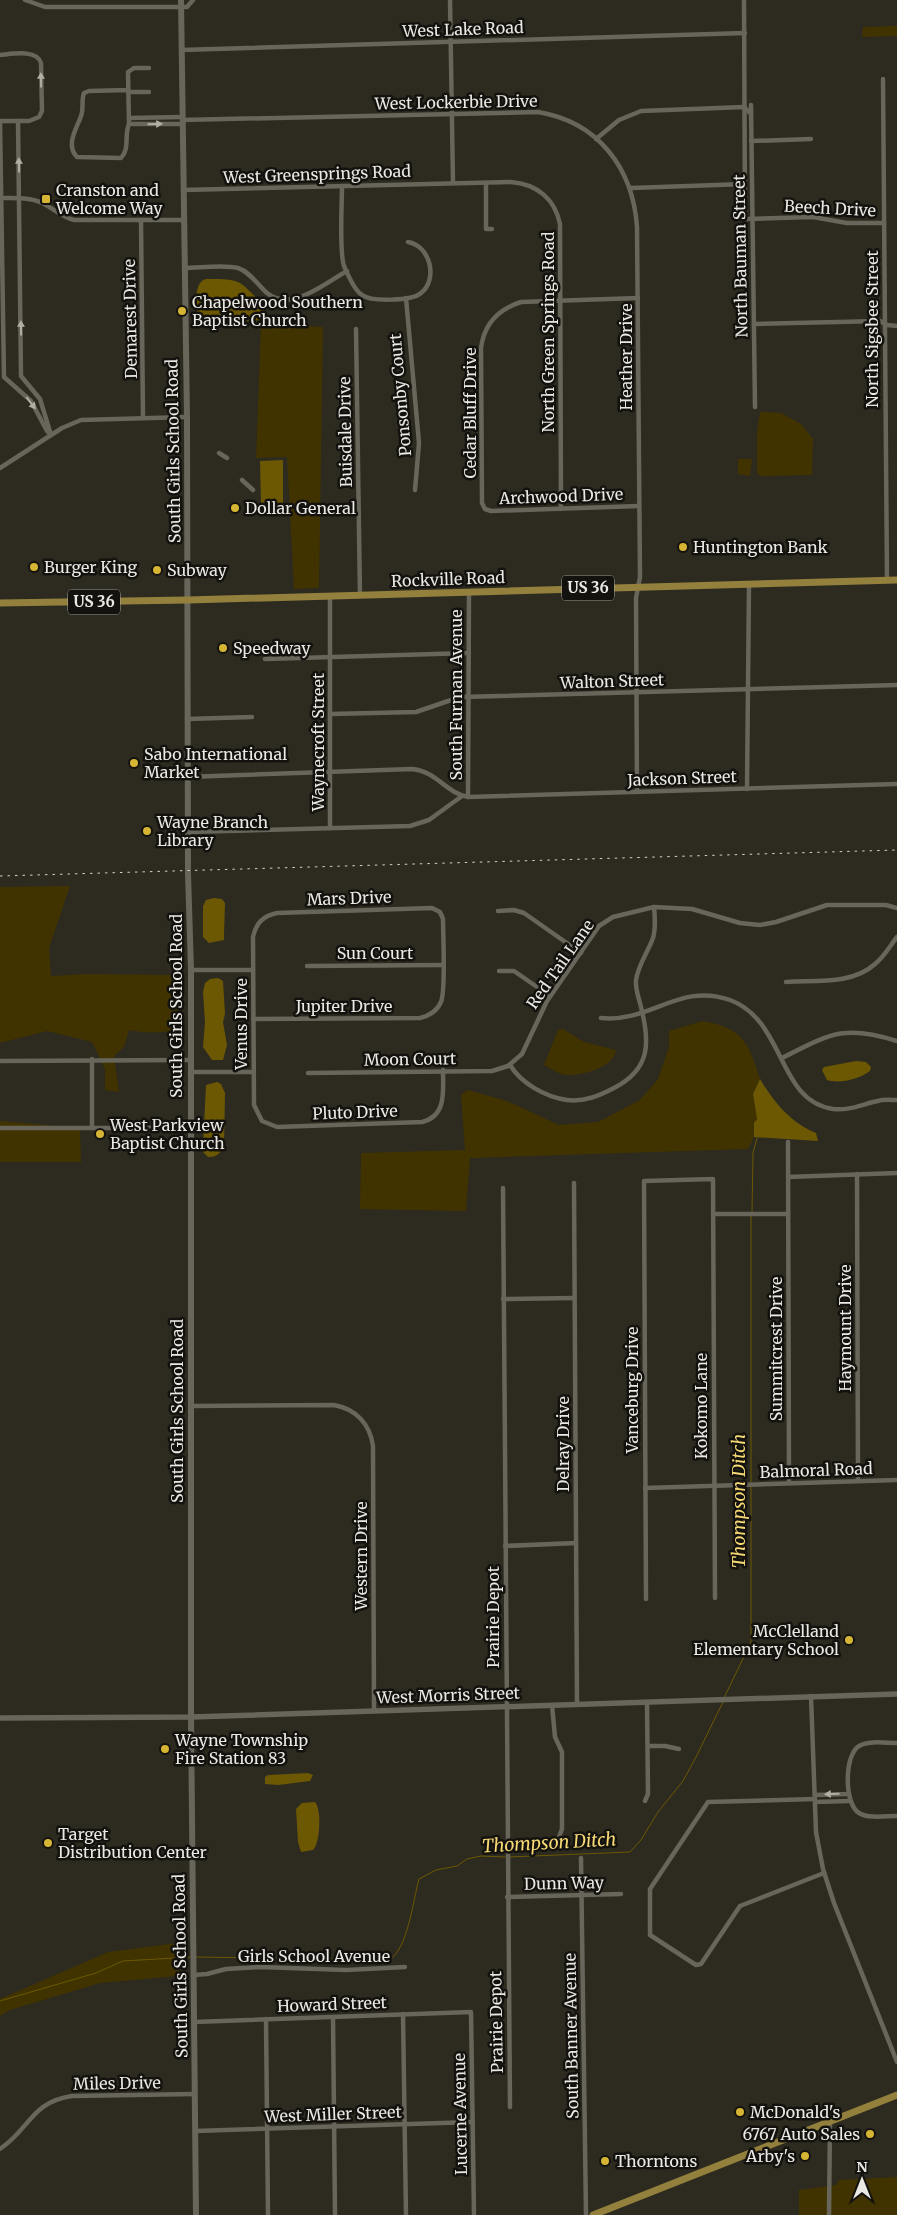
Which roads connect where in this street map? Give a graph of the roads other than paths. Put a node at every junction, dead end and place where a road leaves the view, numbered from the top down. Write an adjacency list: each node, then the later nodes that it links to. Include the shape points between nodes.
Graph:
1 (26, 0): 8 (street, via 45,7)
2 (74, 0): 8 (street)
3 (169, 0): 9 (street)
4 (193, 0): 7 (street, via 187,7)
5 (450, 0): 11 (street)
6 (744, 0): 10 (street, North Bauman Street)
7 (181, 4): 9 (street); 12 (main road, South Girls School Road)
8 (74, 7): 9 (street)
9 (169, 7)
10 (745, 33): 11 (street, West Lake Road); 19 (street, North Bauman Street)
11 (451, 42): 12 (street, West Lake Road); 20 (street)
12 (181, 50): 23 (main road, South Girls School Road)
13 (0, 54): 25 (street, one-way to 13, via 36,120 41,113 40,60 34,54)
14 (149, 68): 16 (street, via 130,70)
15 (883, 79): 42 (street, North Sigsbee Street)
16 (128, 91): 17 (street); 22 (street); 26 (street, via 84,92 82,115 73,134 73,151 77,157 121,158 126,150)
17 (149, 92)
18 (751, 105): 21 (street, North Bauman Street)
19 (744, 107): 21 (street); 27 (street, via 641,111 619,120); 32 (street, North Bauman Street)
20 (452, 113): 23 (street, West Lockerbie Drive); 27 (street, West Lockerbie Drive, via 545,113 571,122); 31 (street)
21 (751, 114): 29 (street, North Bauman Street)
22 (129, 118): 23 (street); 26 (street)
23 (182, 120): 26 (street, one-way to 23); 35 (main road, South Girls School Road)
24 (0, 121): 25 (street); 36 (street)
25 (18, 121): 37 (street, one-way to 25)
26 (129, 124)
27 (596, 139): 34 (street, Heather Drive, via 617,162)
28 (811, 139): 29 (street)
29 (751, 141): 38 (street, North Bauman Street)
30 (486, 182): 31 (street, North Green Springs Road); 43 (street, via 486,229); 49 (street, North Green Springs Road, via 524,184 543,193 553,205 560,224)
31 (453, 183): 33 (street, West Greensprings Road)
32 (744, 184): 34 (street); 39 (street, North Bauman Street)
33 (342, 186): 35 (street, West Greensprings Road); 46 (street, via 342,258)
34 (631, 188): 48 (street, Heather Drive, via 636,208)
35 (182, 190): 41 (main road, South Girls School Road)
36 (2, 198): 37 (street); 54 (street)
37 (19, 198): 40 (street, via 41,202 74,220); 58 (street, one-way to 37, via 40,399 21,376)
38 (752, 218): 39 (street, Beech Drive); 42 (street, Beech Drive, via 813,217 852,224); 51 (street, North Bauman Street)
39 (745, 219)
40 (141, 220): 41 (street); 57 (street, Demarest Drive)
41 (183, 220): 45 (main road, South Girls School Road)
42 (884, 223): 50 (street, North Sigsbee Street)
43 (492, 230)
44 (408, 242): 47 (street, via 426,252 429,277 423,292)
45 (183, 268): 46 (street, via 238,268 273,297 285,300 299,298); 56 (main road, South Girls School Road)
46 (347, 271): 47 (street, via 357,290 365,297)
47 (406, 298): 64 (street, Ponsonby Court, via 420,446)
48 (638, 298): 49 (street, Cedar Bluff Drive); 65 (street, Heather Drive)
49 (560, 300): 66 (street, North Green Springs Road); 67 (street, Cedar Bluff Drive, via 515,304 496,316 484,333 481,352 482,503)
50 (884, 323): 51 (street); 52 (street); 68 (street, North Sigsbee Street)
51 (754, 324): 55 (street, North Bauman Street)
52 (897, 326)
53 (356, 329): 74 (street, Buisdale Drive)
54 (2, 377): 58 (street, one-way to 58, via 31,401)
55 (755, 407)
56 (187, 417): 57 (street); 75 (main road, South Girls School Road)
57 (143, 418): 58 (street, via 81,420)
58 (51, 435): 61 (street)
59 (219, 453): 60 (street)
60 (227, 458)
61 (0, 468)
62 (242, 480): 63 (street)
63 (253, 490)
64 (415, 490)
65 (639, 506): 66 (street, Archwood Drive); 71 (street, Heather Drive)
66 (561, 508): 67 (street, Archwood Drive)
67 (485, 509)
68 (886, 580): 69 (main road, Rockville Road / US 36); 70 (main road, Rockville Road / US 36)
69 (897, 580)
70 (749, 584): 71 (main road, Rockville Road / US 36); 81 (street)
71 (638, 587): 72 (main road, Rockville Road / US 36); 82 (street, Heather Drive)
72 (469, 592): 74 (main road, Rockville Road / US 36); 77 (street, South Furman Avenue)
73 (330, 596): 74 (main road, Rockville Road / US 36); 75 (main road, Rockville Road / US 36); 78 (street, Waynecroft Street)
74 (360, 596)
75 (188, 600): 76 (main road, Rockville Road / US 36); 86 (main road, South Girls School Road)
76 (0, 603)
77 (469, 653): 78 (street); 83 (street, South Furman Avenue)
78 (330, 657): 79 (street); 84 (street, Waynecroft Street)
79 (265, 659)
80 (897, 685): 81 (street, Walton Street)
81 (748, 689): 82 (street, Walton Street); 90 (street)
82 (637, 693): 83 (street, Walton Street); 91 (street, Heather Drive)
83 (468, 697): 84 (street, Walton Street, via 451,699 416,712); 93 (street, South Furman Avenue)
84 (330, 714): 87 (street, Waynecroft Street)
85 (252, 717): 86 (street)
86 (187, 719): 88 (main road, South Girls School Road)
87 (330, 772): 88 (street); 92 (street, via 420,770 435,776); 94 (street, Waynecroft Street)
88 (187, 777): 95 (main road, South Girls School Road)
89 (897, 784): 90 (street, Jackson Street)
90 (747, 789): 91 (street, Jackson Street)
91 (637, 792): 93 (street, Jackson Street)
92 (462, 796): 93 (street, Jackson Street); 94 (street, via 417,825)
93 (468, 797)
94 (330, 828): 95 (street)
95 (188, 832): 104 (main road, South Girls School Road)
96 (654, 907): 97 (street, Red Tail Lane, via 692,909 740,923 760,925 827,905 886,905); 101 (street, Red Tail Lane, via 606,920); 109 (street, via 653,938 636,978)
97 (897, 908)
98 (498, 912): 101 (street, via 514,910 524,913)
99 (261, 920): 102 (street, Mars Drive, via 277,913 430,908 438,911 443,919); 105 (street, Venus Drive, via 253,935)
100 (897, 937): 107 (street, via 875,964 857,975 844,979)
101 (580, 952): 108 (street, Red Tail Lane)
102 (443, 965): 103 (street, Sun Court); 111 (street, Jupiter Drive, via 442,998 434,1012 420,1018)
103 (307, 966)
104 (190, 970): 105 (street); 115 (main road, South Girls School Road)
105 (253, 970): 111 (street, Venus Drive)
106 (498, 971): 108 (street, via 514,971)
107 (786, 982)
108 (550, 996): 117 (street, Red Tail Lane, via 537,1018 525,1050)
109 (643, 1013): 110 (street); 113 (street, via 687,996 710,995 730,1000 762,1023); 117 (street, via 648,1040 642,1062 628,1080 602,1094 578,1100 556,1097 521,1079)
110 (602, 1018)
111 (253, 1019): 120 (street, Venus Drive)
112 (897, 1041): 113 (street, via 864,1032 842,1032 820,1038)
113 (782, 1058): 122 (street, via 798,1088 820,1106 842,1110 880,1100)
114 (92, 1060): 115 (street); 116 (street); 125 (street)
115 (190, 1060): 119 (main road, South Girls School Road)
116 (0, 1061)
117 (510, 1064): 118 (street, Moon Court, via 492,1070)
118 (443, 1070): 121 (street, Moon Court); 123 (street, Pluto Drive, via 443,1100 437,1114 420,1123)
119 (190, 1072): 120 (street); 126 (main road, South Girls School Road)
120 (253, 1072): 123 (street, Venus Drive, via 254,1109)
121 (308, 1073)
122 (897, 1100)
123 (269, 1125)
124 (0, 1128): 125 (street)
125 (92, 1128): 126 (street)
126 (190, 1128): 138 (main road, South Girls School Road)
127 (788, 1142): 130 (street, Summitcrest Drive)
128 (897, 1173): 129 (street)
129 (857, 1174): 130 (street); 140 (street, Haymount Drive)
130 (788, 1177): 135 (street, Summitcrest Drive)
131 (644, 1181): 134 (street, Kokomo Lane, via 713,1179); 143 (street, Vanceburg Drive)
132 (574, 1183): 136 (street, Delray Drive)
133 (503, 1188): 137 (street, Prairie Depot)
134 (713, 1214): 135 (street); 142 (street, Kokomo Lane)
135 (788, 1214): 141 (street, Summitcrest Drive)
136 (574, 1298): 137 (street); 144 (street, Delray Drive)
137 (503, 1299): 145 (street, Prairie Depot)
138 (191, 1406): 154 (street, Western Drive, via 334,1405 350,1410 366,1424 373,1446); 155 (main road, South Girls School Road)
139 (897, 1480): 140 (street, Balmoral Road)
140 (858, 1481): 141 (street, Balmoral Road)
141 (789, 1483): 142 (street, Balmoral Road)
142 (714, 1485): 143 (street, Balmoral Road); 146 (street, Kokomo Lane)
143 (645, 1488): 147 (street, Vanceburg Drive)
144 (576, 1544): 145 (street); 151 (street, Delray Drive)
145 (505, 1546): 153 (street, Prairie Depot)
146 (714, 1598)
147 (646, 1599)
148 (897, 1694): 149 (street, West Morris Street)
149 (810, 1696): 150 (street, West Morris Street); 161 (street)
150 (647, 1702): 151 (street, West Morris Street); 158 (street)
151 (577, 1704): 152 (street, West Morris Street)
152 (552, 1705): 153 (street, West Morris Street); 165 (street, via 555,1737 562,1752 562,1829)
153 (505, 1706): 154 (street, West Morris Street); 170 (street, Prairie Depot)
154 (374, 1711): 155 (street, West Morris Street)
155 (191, 1717): 156 (street, West Morris Street); 172 (main road, South Girls School Road)
156 (0, 1718)
157 (897, 1743): 160 (street, via 867,1743 856,1748 849,1761)
158 (649, 1746): 159 (street); 162 (street)
159 (678, 1750)
160 (849, 1794): 161 (street, one-way to 161); 163 (street)
161 (815, 1798): 163 (street); 167 (street, via 817,1836); 167 (street, via 708,1802 650,1889 650,1935 696,1965 701,1964 740,1906)
162 (645, 1801)
163 (850, 1801): 164 (street, via 858,1812 867,1816)
164 (897, 1816)
165 (558, 1840)
166 (581, 1858): 169 (street, South Banner Avenue)
167 (824, 1873): 178 (street)
168 (621, 1894): 169 (street, Dunn Way)
169 (582, 1895): 170 (street, Dunn Way); 194 (street, South Banner Avenue)
170 (507, 1897): 181 (street, Prairie Depot)
171 (405, 1967): 172 (street, Girls School Avenue, via 346,1970 260,1967)
172 (193, 1975): 177 (main road, South Girls School Road)
173 (471, 2012): 174 (street, Howard Street); 183 (street, Lucerne Avenue)
174 (403, 2014): 175 (street, Howard Street); 184 (street)
175 (333, 2017): 176 (street, Howard Street); 185 (street)
176 (266, 2019): 177 (street, Howard Street); 186 (street)
177 (194, 2022): 179 (main road, South Girls School Road)
178 (897, 2062)
179 (195, 2094): 187 (main road, South Girls School Road); 188 (street, Miles Drive, via 60,2098 48,2102 34,2113 16,2137)
180 (897, 2095): 182 (main road)
181 (510, 2107)
182 (830, 2120): 195 (main road); 196 (street)
183 (472, 2122): 184 (street, West Miller Street); 193 (street, Lucerne Avenue)
184 (404, 2124): 185 (street, West Miller Street); 192 (street)
185 (334, 2126): 186 (street, West Miller Street); 191 (street)
186 (267, 2128): 187 (street, West Miller Street); 190 (street)
187 (195, 2131): 189 (main road, South Girls School Road)
188 (0, 2149)
189 (196, 2215)
190 (268, 2215)
191 (335, 2215)
192 (406, 2215)
193 (474, 2215)
194 (586, 2215)
195 (593, 2215)
196 (829, 2215)

